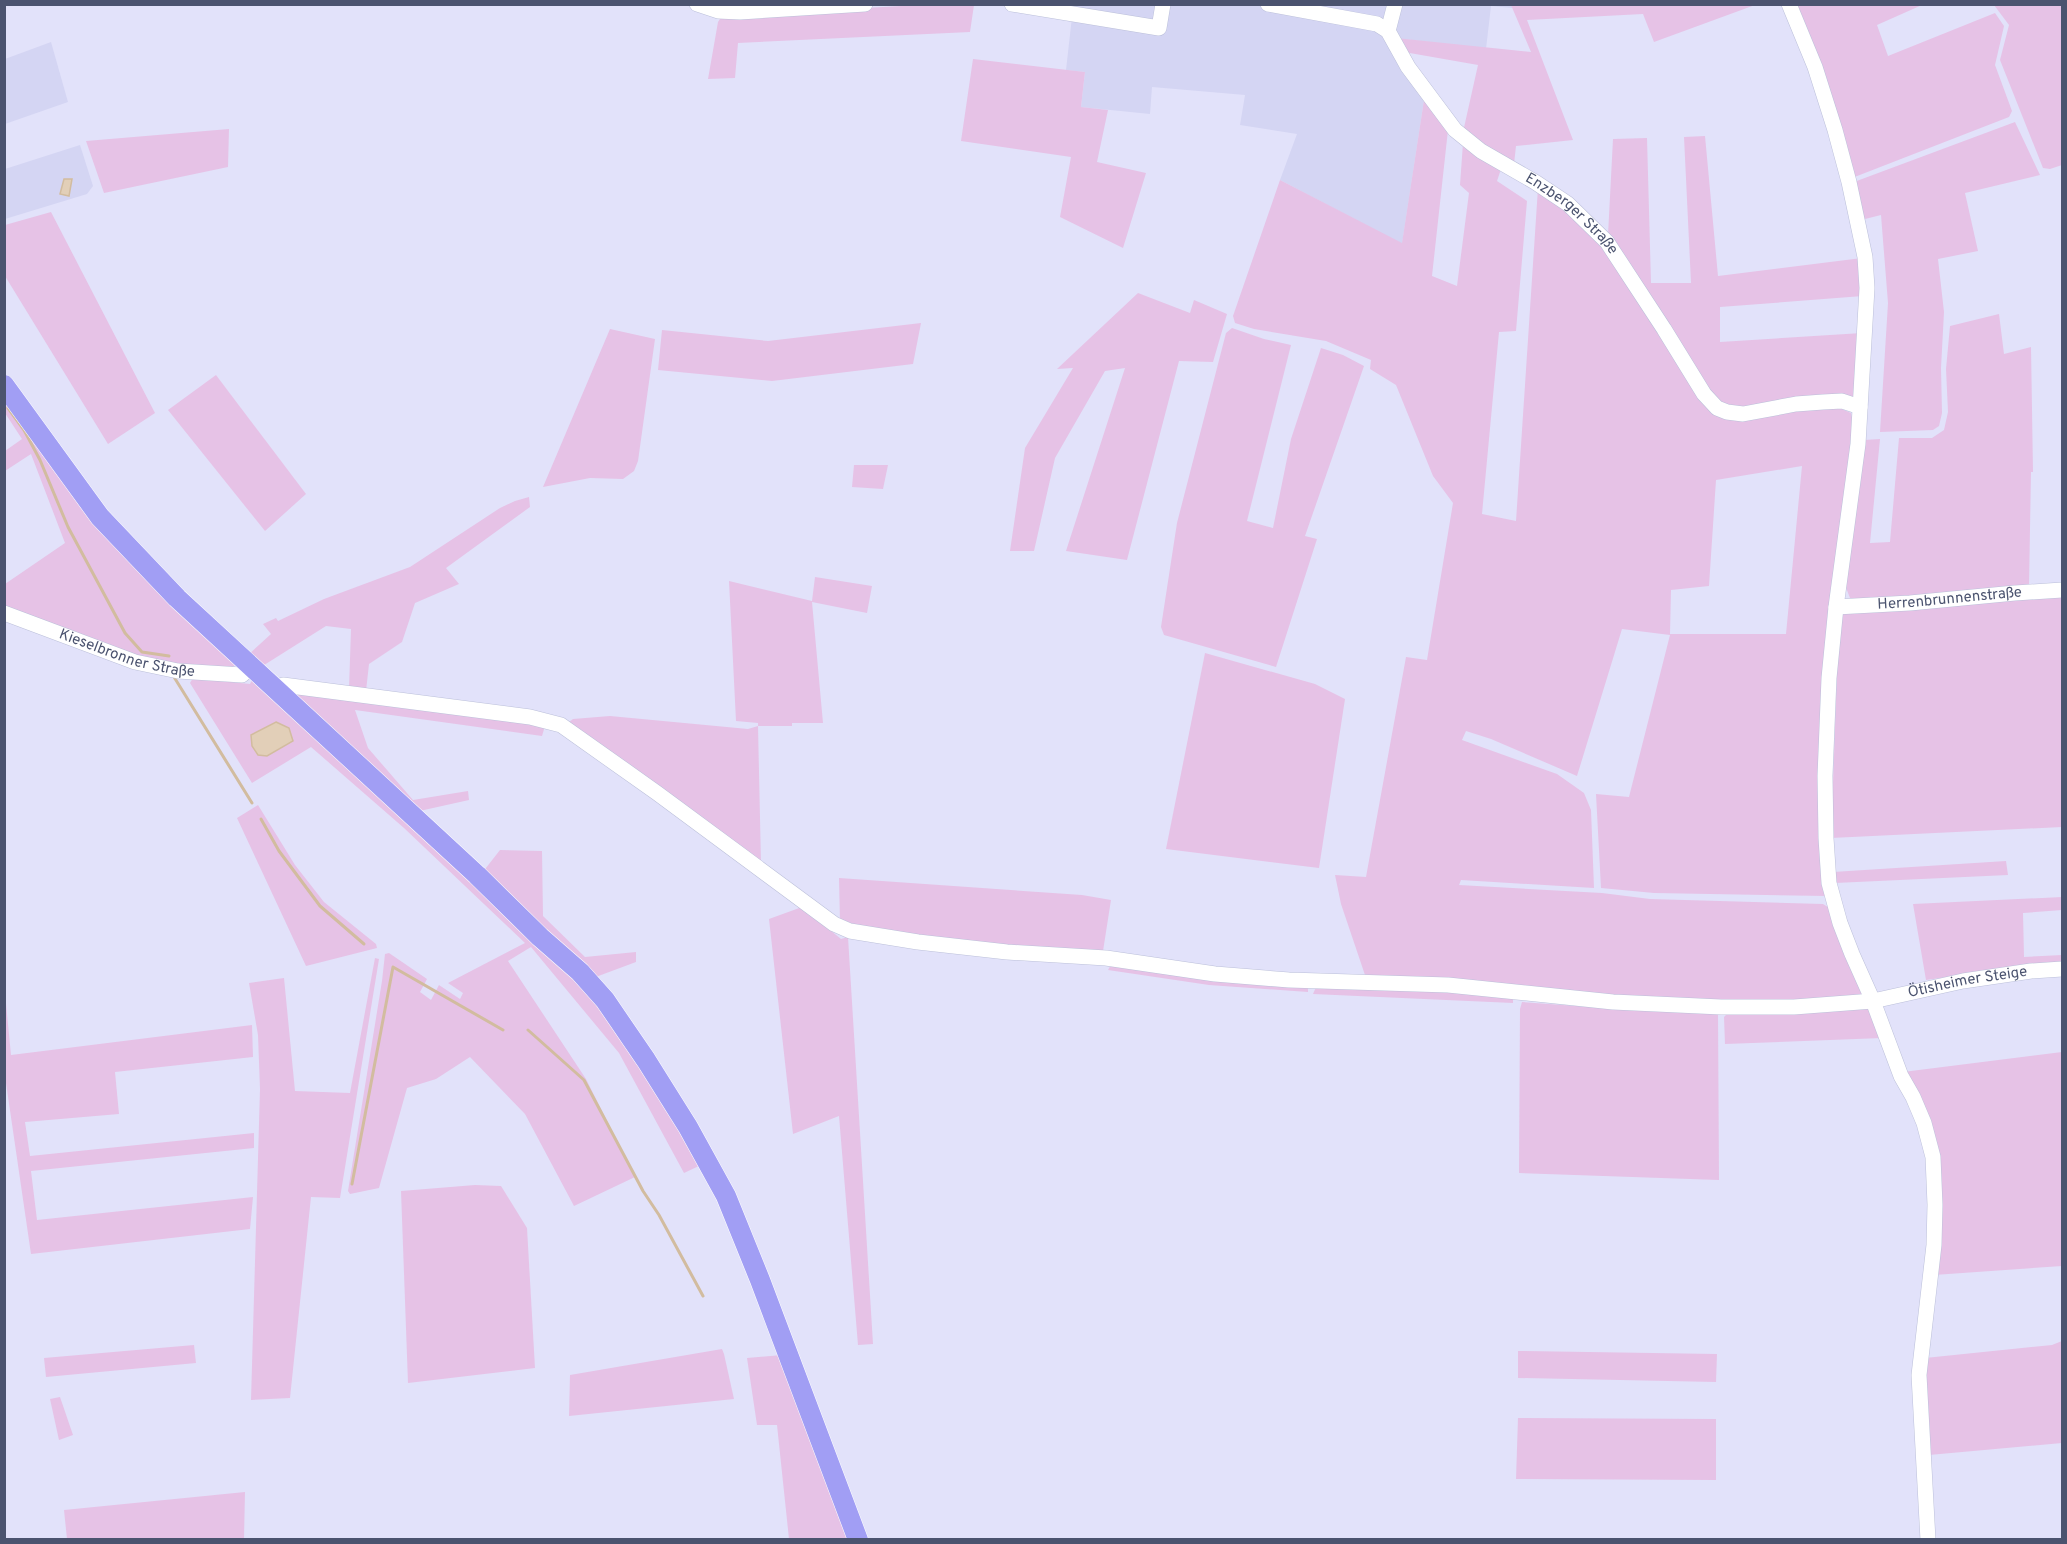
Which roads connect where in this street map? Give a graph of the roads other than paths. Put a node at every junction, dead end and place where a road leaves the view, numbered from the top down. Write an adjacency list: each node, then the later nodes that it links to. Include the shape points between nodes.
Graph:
1 (697, 4): 2 (street, via 740,12)
2 (865, 4)
3 (1012, 4): 4 (street, via 1159,28)
4 (1163, 4)
5 (1268, 4): 8 (street, via 1377,24)
6 (1395, 4): 8 (street)
7 (1789, 4): 10 (street, via 1835,130 1865,257 1867,288)
8 (1389, 31): 10 (street, Enzberger Straße, via 1408,67 1455,130 1480,151 1568,204 1607,242 1704,394 1717,408 1743,414 1823,402 1842,401)
9 (4, 385): 14 (main road, via 100,517)
10 (1860, 407): 12 (street)
11 (2062, 590): 12 (street, Herrenbrunnenstraße)
12 (1836, 607): 17 (street, via 1826,729 1827,863 1842,930)
13 (4, 613): 14 (street, Kieselbronner Straße, via 135,662 178,671 242,675)
14 (250, 667): 15 (main road)
15 (274, 689): 17 (street, Ötisheimer Steige, via 283,685 400,699 561,725 834,924 850,931 1007,952 1106,958 1289,980 1448,985 1613,1002 1794,1007); 18 (main road, via 477,875 606,1000 688,1127 726,1196)
16 (2062, 969): 17 (street, Ötisheimer Steige, via 1963,981)
17 (1873, 1001): 19 (street, via 1900,1076 1924,1123 1933,1157 1934,1245 1919,1375)
18 (858, 1539)
19 (1928, 1539)

